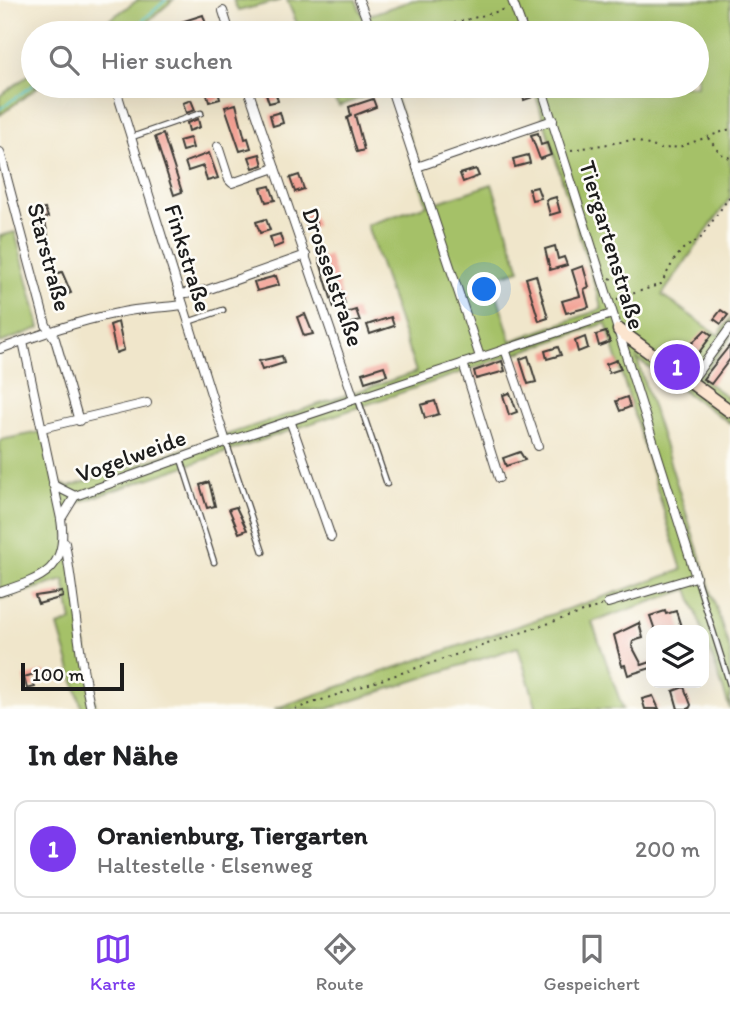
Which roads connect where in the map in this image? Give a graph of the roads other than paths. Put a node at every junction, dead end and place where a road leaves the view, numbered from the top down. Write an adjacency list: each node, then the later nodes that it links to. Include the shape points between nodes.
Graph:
1 (359, 0): 5 (street)
2 (514, 4): 6 (street)
3 (223, 11): 4 (street)
4 (226, 21)
5 (367, 21)
6 (520, 21)
7 (119, 98): 13 (street, Finkstraße)
8 (251, 98): 16 (street, Drosselstraße)
9 (394, 98): 17 (street)
10 (545, 98): 12 (street, Tiergartenstraße)
11 (201, 113): 13 (lane)
12 (553, 120): 17 (street); 23 (street, Tiergartenstraße)
13 (131, 137): 20 (street, Finkstraße)
14 (218, 146): 16 (street, via 232,183)
15 (0, 152): 18 (street, Starstraße)
16 (275, 167): 19 (street, Drosselstraße)
17 (417, 167): 31 (street)
18 (4, 178): 27 (street, Starstraße)
19 (306, 255): 20 (street, via 207,290); 34 (street, Drosselstraße)
20 (179, 294): 21 (street, Finkstraße)
21 (183, 305): 24 (street, Finkstraße); 27 (street, via 119,312)
22 (223, 310): 24 (lane)
23 (611, 314): 26 (street, Tiergartenstraße); 30 (street, Vogelweide)
24 (187, 322): 40 (street, Finkstraße)
25 (730, 328): 33 (street)
26 (619, 330): 33 (street); 52 (street, Tiergartenstraße)
27 (50, 331): 28 (street); 37 (street, Starstraße)
28 (23, 341): 29 (street); 39 (street)
29 (0, 349)
30 (505, 349): 31 (street, Vogelweide); 41 (street)
31 (480, 357): 32 (street, Vogelweide)
32 (463, 363): 34 (street, Vogelweide); 43 (street)
33 (690, 383): 36 (street)
34 (356, 399): 38 (street, Vogelweide); 45 (lane)
35 (147, 403): 37 (street)
36 (730, 411)
37 (79, 421): 39 (street)
38 (290, 421): 40 (street, Vogelweide); 48 (street)
39 (42, 428): 44 (street)
40 (226, 442): 42 (street, Vogelweide); 50 (lane)
41 (538, 446)
42 (180, 458): 46 (street, Vogelweide); 51 (lane)
43 (499, 478)
44 (52, 484): 46 (street); 47 (street)
45 (387, 484)
46 (75, 496): 47 (street, Vogelweide)
47 (61, 519): 49 (street, Vogelweide)
48 (331, 537)
49 (65, 541): 53 (street, via 55,563 39,579); 56 (street, Vogelweide)
50 (263, 552)
51 (214, 562)
52 (696, 577): 54 (street); 55 (lane, Tiergartenstraße)
53 (0, 593)
54 (608, 603)
55 (730, 685)
56 (92, 709)

